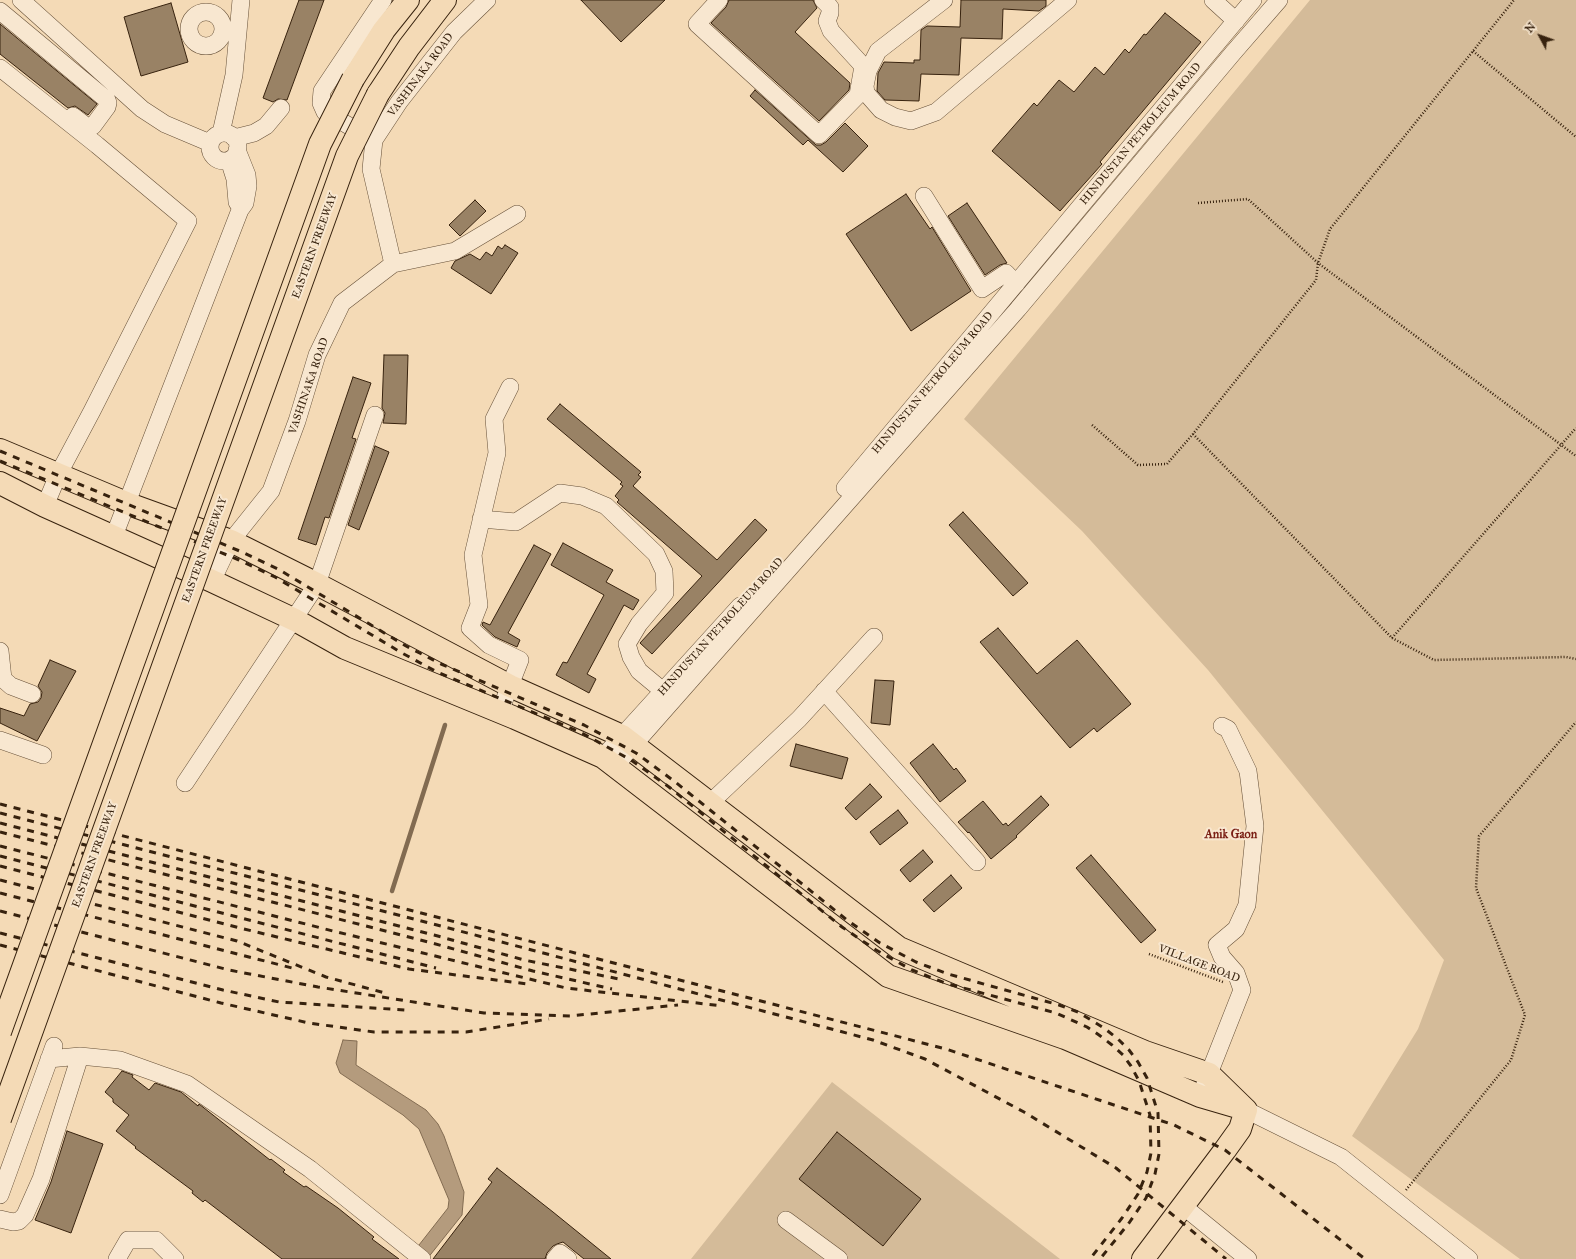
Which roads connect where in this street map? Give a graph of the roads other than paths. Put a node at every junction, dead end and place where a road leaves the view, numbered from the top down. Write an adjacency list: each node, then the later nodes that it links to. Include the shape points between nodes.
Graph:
1 (241, 0): 23 (street)
2 (383, 0): 25 (street, via 322,91 321,103 324,112)
3 (408, 0): 61 (main road, bridge, via 384,30 353,80 320,144)
4 (445, 0): 66 (main road, EASTERN FREEWAY, bridge, via 409,47 378,94 347,156)
5 (487, 0): 25 (street, VASHINAKA ROAD, via 454,32 399,102)
6 (719, 0): 7 (street, via 697,24 819,135 858,95 864,66 831,31 827,21 830,7)
7 (823, 0)
8 (944, 0): 9 (street, via 878,51 868,71 866,93 881,110 895,117 911,122 936,112)
9 (1068, 0)
10 (1213, 0): 16 (street)
11 (1253, 0): 16 (street, HINDUSTAN PETROLEUM ROAD)
12 (1279, 0): 55 (street, via 1018,309)
13 (24, 3): 17 (street); 19 (street)
14 (212, 7): 18 (street, via 222,22); 18 (street, via 194,17 188,27 191,38 200,46 211,46)
15 (0, 11): 17 (street)
16 (1236, 21): 30 (street, HINDUSTAN PETROLEUM ROAD)
17 (13, 23): 20 (street)
18 (223, 34): 23 (street)
19 (60, 35): 20 (street); 26 (street, via 142,109 165,124)
20 (48, 51): 21 (street, via 107,100 107,107 93,126 86,126)
21 (0, 58)
22 (0, 68): 34 (street, via 188,221)
23 (234, 74): 26 (street)
24 (281, 108): 26 (street, via 266,126)
25 (374, 140): 29 (street, VASHINAKA ROAD, via 371,169)
26 (226, 145): 37 (street, via 240,210)
27 (924, 196): 30 (street, via 982,289 1006,273)
28 (517, 214): 29 (street, via 455,251)
29 (392, 264): 42 (street, VASHINAKA ROAD, via 342,302 318,355 298,421 271,491)
30 (1016, 284): 49 (street, HINDUSTAN PETROLEUM ROAD, via 817,522)
31 (510, 387): 40 (street, via 494,419 497,453)
32 (375, 415): 44 (street)
33 (0, 450): 34 (main road)
34 (58, 475): 36 (main road); 38 (street)
35 (0, 483): 38 (main road)
36 (86, 487): 37 (main road); 39 (main road)
37 (126, 503): 41 (street); 42 (main road)
38 (45, 506): 39 (main road)
39 (74, 517): 41 (main road)
40 (481, 519): 48 (street, via 473,555 479,605 470,628 489,645 520,660); 49 (street, via 516,522 560,493 582,496 606,506 656,554 664,572 665,593 639,624 627,644 639,671)
41 (114, 536): 43 (main road)
42 (231, 541): 43 (street, VASHINAKA ROAD); 44 (main road)
43 (212, 581): 45 (main road)
44 (317, 584): 45 (street); 48 (main road)
45 (295, 620): 52 (main road, via 345,648); 58 (street)
46 (874, 637): 50 (street)
47 (0, 651): 51 (street, via 3,679 11,686)
48 (510, 686): 52 (street); 55 (main road)
49 (663, 691): 55 (street, HINDUSTAN PETROLEUM ROAD)
50 (824, 691): 59 (street, via 799,719); 60 (street)
51 (32, 694)
52 (500, 712): 57 (main road)
53 (1222, 726): 63 (street, via 1228,729 1248,771 1255,826 1247,905 1236,929 1217,944 1222,957 1236,973 1242,990)
54 (0, 740): 56 (street)
55 (627, 740): 57 (street, HINDUSTAN PETROLEUM ROAD); 59 (main road)
56 (43, 755)
57 (609, 761): 64 (main road, via 888,976 1065,1038)
58 (185, 783)
59 (710, 804): 63 (main road, via 899,948 1145,1052)
60 (977, 862)
61 (0, 1032)
62 (80, 1056): 67 (street, via 51,1052); 69 (street, via 41,1179 25,1215 19,1221 13,1222); 73 (street, via 120,1060 188,1084 310,1169)
63 (1209, 1074): 64 (street); 65 (main road)
64 (1200, 1096): 65 (main road)
65 (1246, 1110): 68 (main road, via 1240,1129); 79 (street, via 1341,1158)
66 (0, 1119)
67 (0, 1195)
68 (1183, 1206): 77 (main road); 78 (street)
69 (0, 1219)
70 (786, 1220): 76 (street)
71 (117, 1259): 72 (street, via 128,1240 156,1240)
72 (175, 1259)
73 (422, 1259)
74 (555, 1259): 75 (street, via 560,1253)
75 (568, 1259)
76 (838, 1259)
77 (1143, 1259)
78 (1248, 1259)
79 (1469, 1259)

